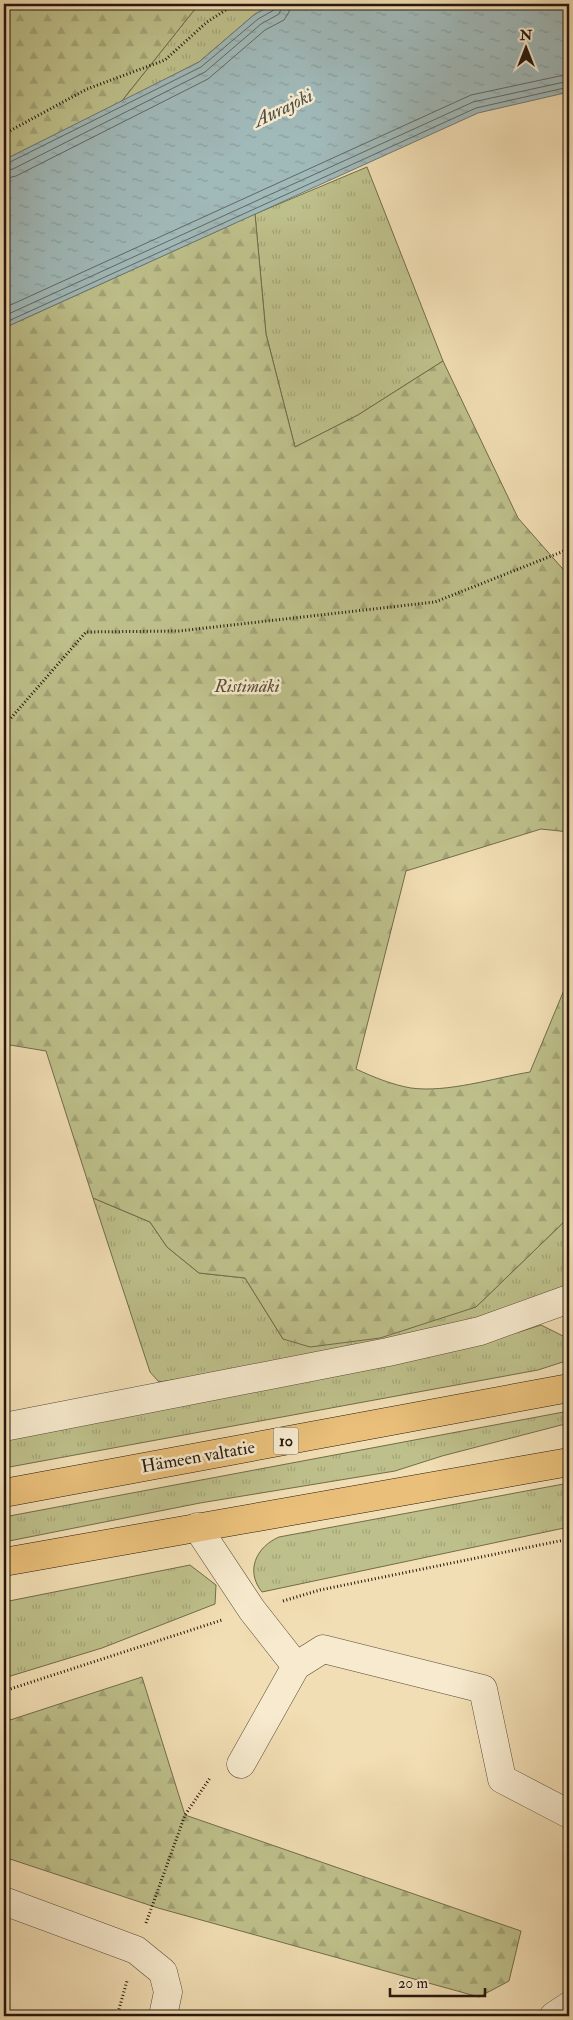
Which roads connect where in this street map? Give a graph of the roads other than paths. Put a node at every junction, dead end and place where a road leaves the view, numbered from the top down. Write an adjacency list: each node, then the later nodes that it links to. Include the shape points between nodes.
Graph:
1 (569, 1299): 3 (street, via 470,1333 388,1352)
2 (569, 1388): 5 (highway, Hämeen valtatie / 10)
3 (4, 1427)
4 (569, 1462): 6 (highway)
5 (4, 1493)
6 (197, 1527): 7 (highway); 8 (street, via 252,1610)
7 (4, 1562)
8 (287, 1655): 9 (street); 10 (street, via 323,1649 483,1689 502,1779)
9 (241, 1764)
10 (569, 1814)
11 (4, 1900): 12 (street, via 136,1950 163,1972)
12 (166, 2004)
13 (569, 2006): 14 (street)
14 (554, 2016)

